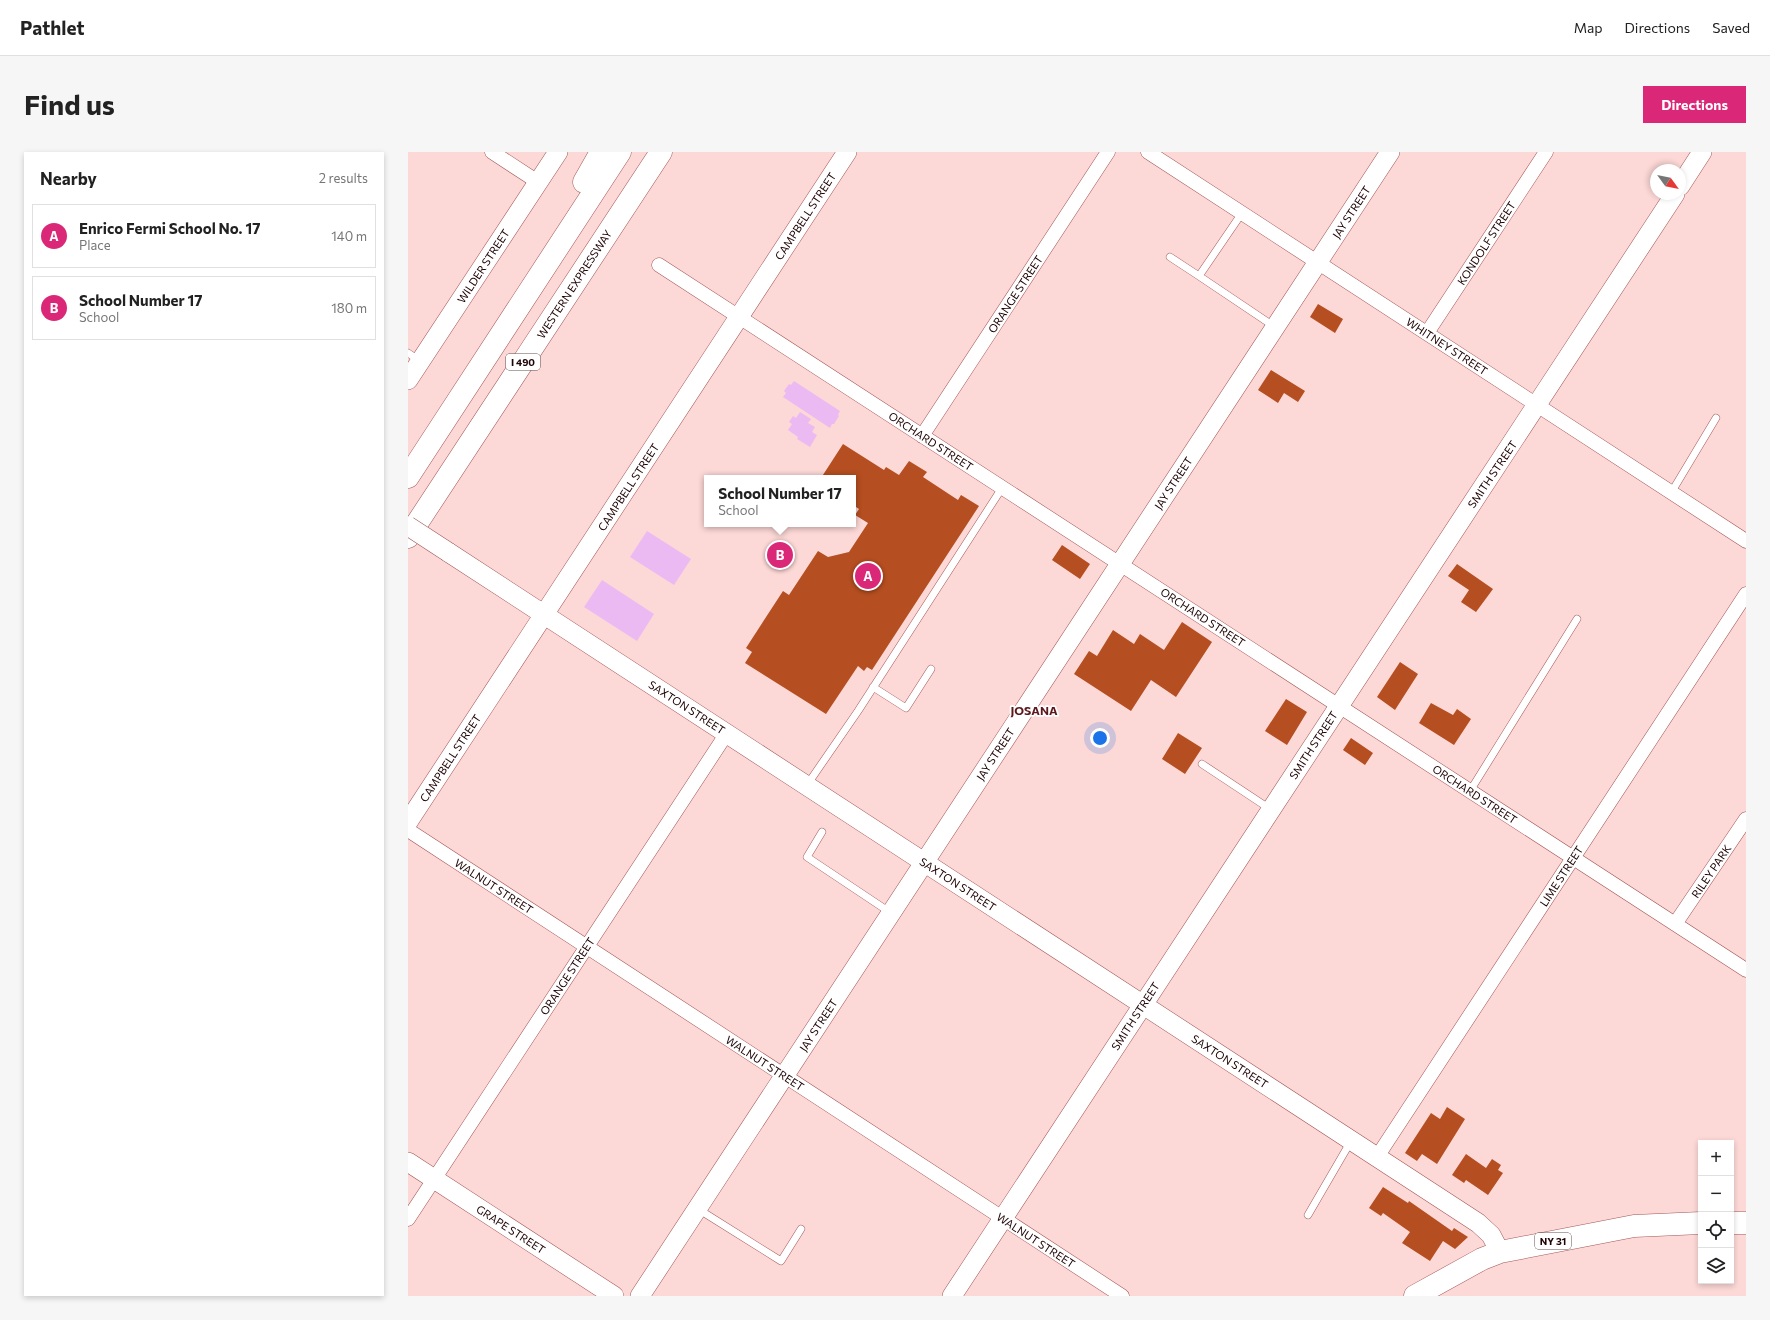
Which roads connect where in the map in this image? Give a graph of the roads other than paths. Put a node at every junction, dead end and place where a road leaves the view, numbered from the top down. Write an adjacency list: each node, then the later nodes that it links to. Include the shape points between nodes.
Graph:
1 (492, 152): 13 (street)
2 (558, 152): 13 (street, WILDER STREET)
3 (601, 152): 16 (main road, via 577,194)
4 (620, 152): 16 (main road, I 490)
5 (662, 152): 33 (main road, WESTERN EXPRESSWAY / I 490)
6 (847, 152): 21 (street, CAMPBELL STREET)
7 (1108, 152): 28 (street, ORANGE STREET)
8 (1148, 152): 15 (street, WHITNEY STREET)
9 (1390, 152): 18 (street, JAY STREET)
10 (1546, 152): 23 (street, KONDOLF STREET)
11 (1702, 152): 12 (street)
12 (1686, 177)
13 (538, 182): 24 (street, WILDER STREET)
14 (1671, 200): 26 (street, SMITH STREET)
15 (1242, 213): 18 (street, WHITNEY STREET); 20 (lane)
16 (551, 256): 29 (main road, I 490)
17 (1170, 257): 20 (lane)
18 (1318, 262): 22 (street, JAY STREET); 23 (street, WHITNEY STREET)
19 (659, 265): 21 (street, ORCHARD STREET)
20 (1199, 276): 22 (lane)
21 (739, 317): 28 (street, ORCHARD STREET); 37 (street, CAMPBELL STREET)
22 (1276, 327): 35 (street, JAY STREET)
23 (1427, 333): 26 (street, WHITNEY STREET)
24 (414, 357): 25 (street, WILDER STREET)
25 (408, 380)
26 (1537, 405): 31 (street, WHITNEY STREET); 41 (street, SMITH STREET)
27 (1716, 418): 31 (lane)
28 (922, 436): 30 (street, ORCHARD STREET)
29 (408, 477)
30 (1002, 488): 35 (street, ORCHARD STREET); 40 (lane)
31 (1671, 493): 34 (street, WHITNEY STREET)
32 (408, 526): 37 (street, SAXTON STREET, bridge)
33 (408, 537)
34 (1746, 541)
35 (1120, 564): 41 (street, ORCHARD STREET); 52 (street, JAY STREET)
36 (1746, 594): 51 (street, LIME STREET)
37 (544, 614): 42 (street, SAXTON STREET); 48 (street, CAMPBELL STREET)
38 (1577, 619): 45 (lane)
39 (930, 669): 40 (lane, via 906,708)
40 (873, 687): 44 (lane)
41 (1338, 705): 45 (street, ORCHARD STREET); 46 (street, SMITH STREET)
42 (727, 733): 44 (street, SAXTON STREET); 55 (street, ORANGE STREET)
43 (1202, 764): 46 (lane)
44 (807, 786): 52 (street, SAXTON STREET)
45 (1470, 791): 51 (street, ORCHARD STREET)
46 (1270, 809): 57 (street, SMITH STREET)
47 (1746, 819): 54 (street, RILEY PARK)
48 (408, 822)
49 (408, 830): 55 (street, WALNUT STREET)
50 (822, 832): 53 (lane, via 807,856)
51 (1573, 858): 54 (street, ORCHARD STREET); 60 (street, LIME STREET)
52 (925, 862): 53 (street, JAY STREET); 57 (street, SAXTON STREET)
53 (892, 913): 58 (street, JAY STREET)
54 (1675, 924): 56 (street, ORCHARD STREET)
55 (586, 946): 58 (street, WALNUT STREET); 62 (street, ORANGE STREET)
56 (1746, 970)
57 (1142, 1004): 59 (street, SAXTON STREET); 65 (street, SMITH STREET)
58 (785, 1076): 63 (street, JAY STREET); 65 (street, WALNUT STREET)
59 (1352, 1140): 60 (street, SAXTON STREET); 64 (lane)
60 (1377, 1157): 71 (street, SAXTON STREET, via 1478,1223 1491,1235)
61 (408, 1162): 62 (street, GRAPE STREET)
62 (434, 1179): 66 (street, ORANGE STREET); 72 (street, GRAPE STREET)
63 (697, 1209): 70 (lane, via 781,1261); 73 (street, JAY STREET)
64 (1308, 1215)
65 (1002, 1218): 74 (street, SMITH STREET); 75 (street, WALNUT STREET)
66 (408, 1219)
67 (1746, 1222): 69 (main road)
68 (1698, 1223): 71 (main road, NY 31, via 1634,1226)
69 (1734, 1223)
70 (801, 1229)
71 (1500, 1252): 76 (main road, NY 31, via 1482,1259)
72 (614, 1296)
73 (640, 1296)
74 (952, 1296)
75 (1122, 1296)
76 (1415, 1296)

